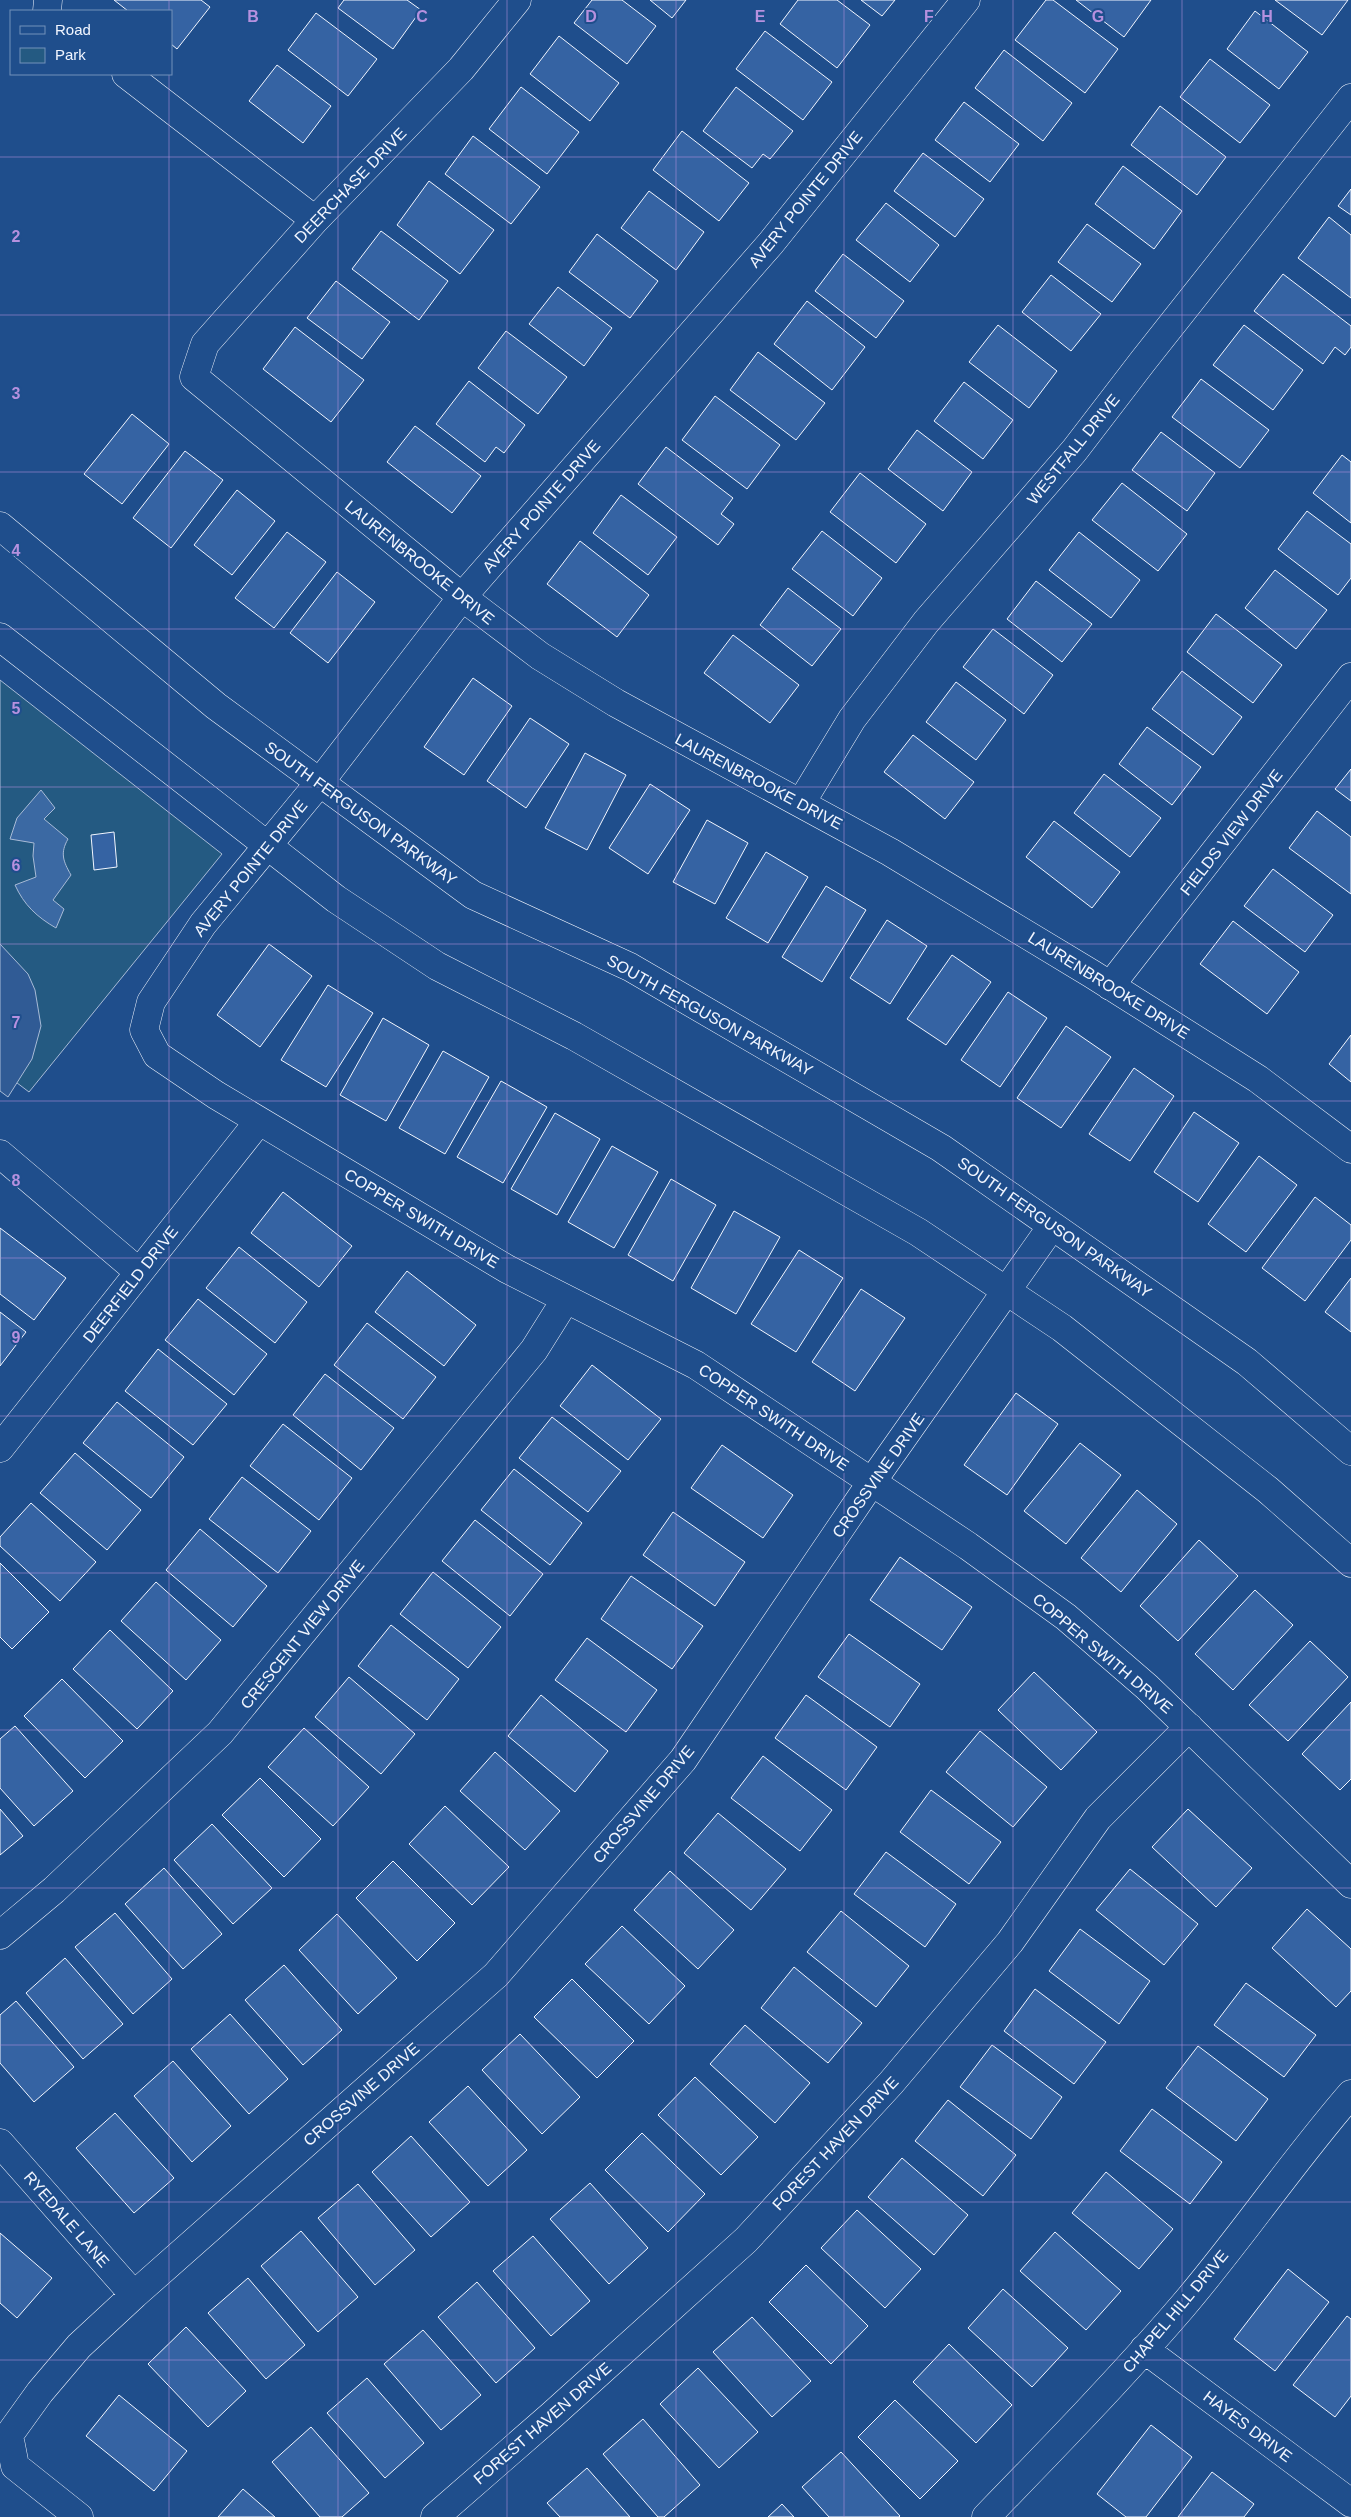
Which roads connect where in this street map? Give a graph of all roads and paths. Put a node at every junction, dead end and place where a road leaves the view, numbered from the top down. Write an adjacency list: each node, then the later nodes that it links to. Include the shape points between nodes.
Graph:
1 (518, 0): 5 (street, DEERCHASE DRIVE, via 461,69)
2 (966, 0): 8 (street, AVERY POINTE DRIVE, via 771,243)
3 (127, 75): 5 (street)
4 (1351, 98): 12 (street, WESTFALL DRIVE, via 1074,452 926,622 852,719)
5 (315, 220): 6 (street, DEERCHASE DRIVE, via 205,344)
6 (194, 377): 8 (street, LAURENBROOKE DRIVE)
7 (0, 526): 11 (street, SOUTH FERGUSON PARKWAY, via 216,706)
8 (462, 597): 11 (street, AVERY POINTE DRIVE); 12 (street, LAURENBROOKE DRIVE, via 540,656 616,703)
9 (0, 637): 13 (street)
10 (1351, 677): 14 (street, FIELDS VIEW DRIVE)
11 (320, 782): 13 (street, AVERY POINTE DRIVE); 19 (street, SOUTH FERGUSON PARKWAY, via 474,895 630,967 941,1148)
12 (801, 803): 14 (street, LAURENBROOKE DRIVE, via 890,852)
13 (268, 845): 15 (street, AVERY POINTE DRIVE, via 203,924 151,1002); 21 (street, via 336,899 437,966 574,1036 748,1134 918,1232)
14 (1110, 986): 17 (street, LAURENBROOKE DRIVE, via 1258,1079)
15 (144, 1030): 16 (street, COPPER SWITH DRIVE, via 157,1055)
16 (259, 1120): 20 (street, DEERFIELD DRIVE); 22 (street, COPPER SWITH DRIVE, via 508,1269)
17 (1351, 1149)
18 (0, 1154): 20 (street)
19 (1052, 1226): 21 (street, CROSSVINE DRIVE); 24 (street, SOUTH FERGUSON PARKWAY, via 1247,1362)
20 (139, 1272): 23 (street, DEERFIELD DRIVE)
21 (1006, 1290): 25 (street, CROSSVINE DRIVE); 26 (street, via 1062,1328 1268,1490)
22 (566, 1299): 25 (street, COPPER SWITH DRIVE, via 696,1365); 29 (street, CRESCENT VIEW DRIVE, via 534,1350 220,1734 54,1890)
23 (0, 1448)
24 (1351, 1451)
25 (871, 1483): 27 (street, COPPER SWITH DRIVE, via 968,1546 1066,1617); 32 (street, CROSSVINE DRIVE, via 683,1760 496,1975)
26 (1351, 1563)
27 (1189, 1727): 28 (street, COPPER SWITH DRIVE); 36 (street, FOREST HAVEN DRIVE, via 1098,1818 997,1957 891,2083 746,2240)
28 (1351, 1884)
29 (0, 1935)
30 (1351, 2094): 33 (street, CHAPEL HILL DRIVE, via 1183,2306)
31 (0, 2143): 32 (street, RYEDALE LANE)
32 (134, 2295): 35 (street, CROSSVINE DRIVE, via 79,2346 9,2435 15,2466)
33 (1144, 2348): 34 (street, HAYES DRIVE); 37 (street, CHAPEL HILL DRIVE)
34 (1351, 2503)
35 (79, 2517)
36 (435, 2517)
37 (986, 2517)

